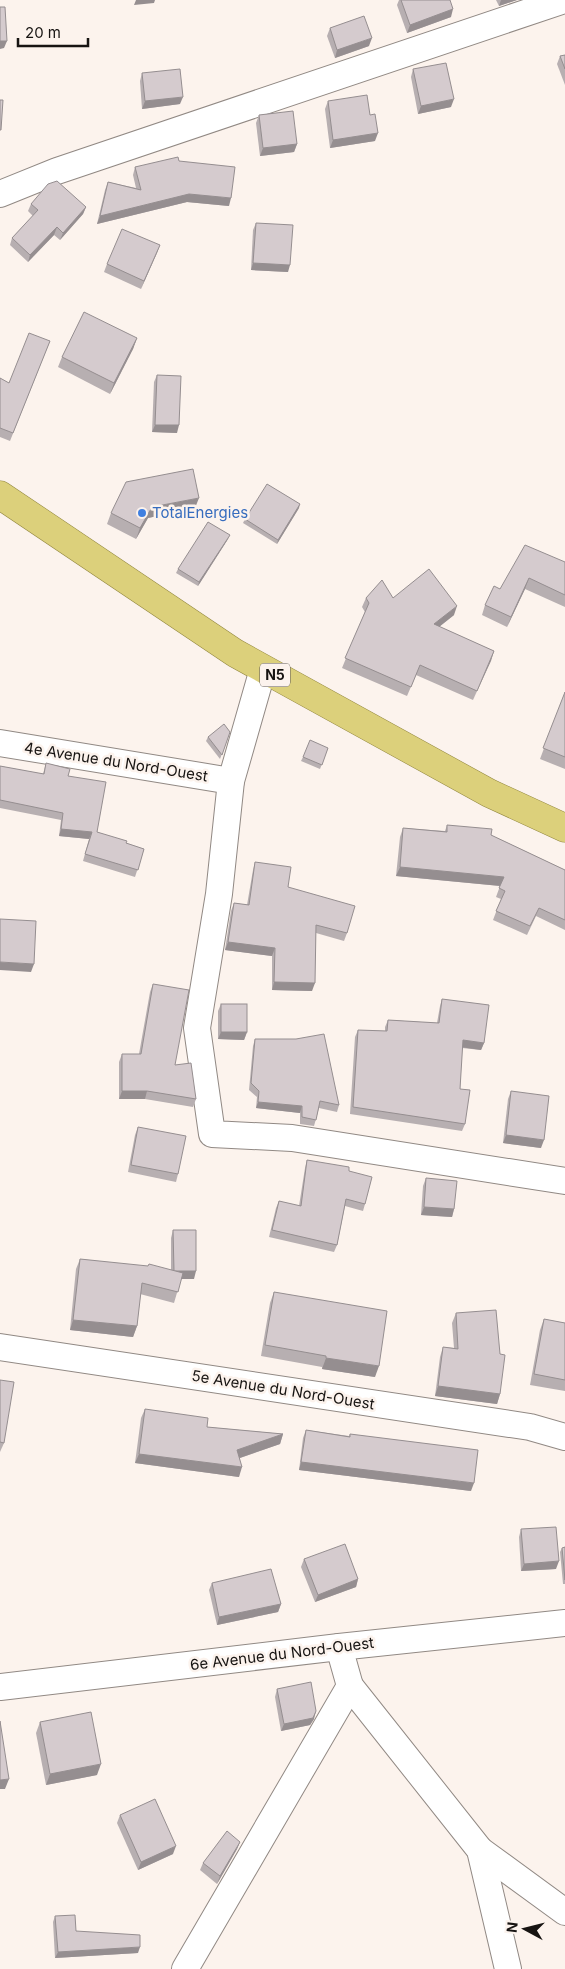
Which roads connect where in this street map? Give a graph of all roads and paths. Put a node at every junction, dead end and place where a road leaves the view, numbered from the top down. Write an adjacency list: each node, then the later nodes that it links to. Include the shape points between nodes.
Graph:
1 (564, 0): 2 (street, via 66,168)
2 (0, 194)
3 (0, 494): 4 (highway, N5)
4 (263, 669): 6 (street); 7 (highway, N5, via 489,793)
5 (0, 743): 6 (street, 4e Avenue du Nord-Ouest)
6 (231, 780): 8 (street, via 219,894 197,1028 212,1134 292,1138)
7 (565, 828)
8 (565, 1181)
9 (0, 1347): 10 (street, 5e Avenue du Nord-Ouest, via 530,1427)
10 (565, 1437)
11 (565, 1623): 12 (street, 6e Avenue du Nord-Ouest)
12 (339, 1647): 13 (street); 14 (street, 6e Avenue du Nord-Ouest)
13 (350, 1686): 15 (street); 17 (street)
14 (0, 1687)
15 (480, 1850): 16 (street); 18 (street)
16 (565, 1912)
17 (185, 1969)
18 (508, 1969)

